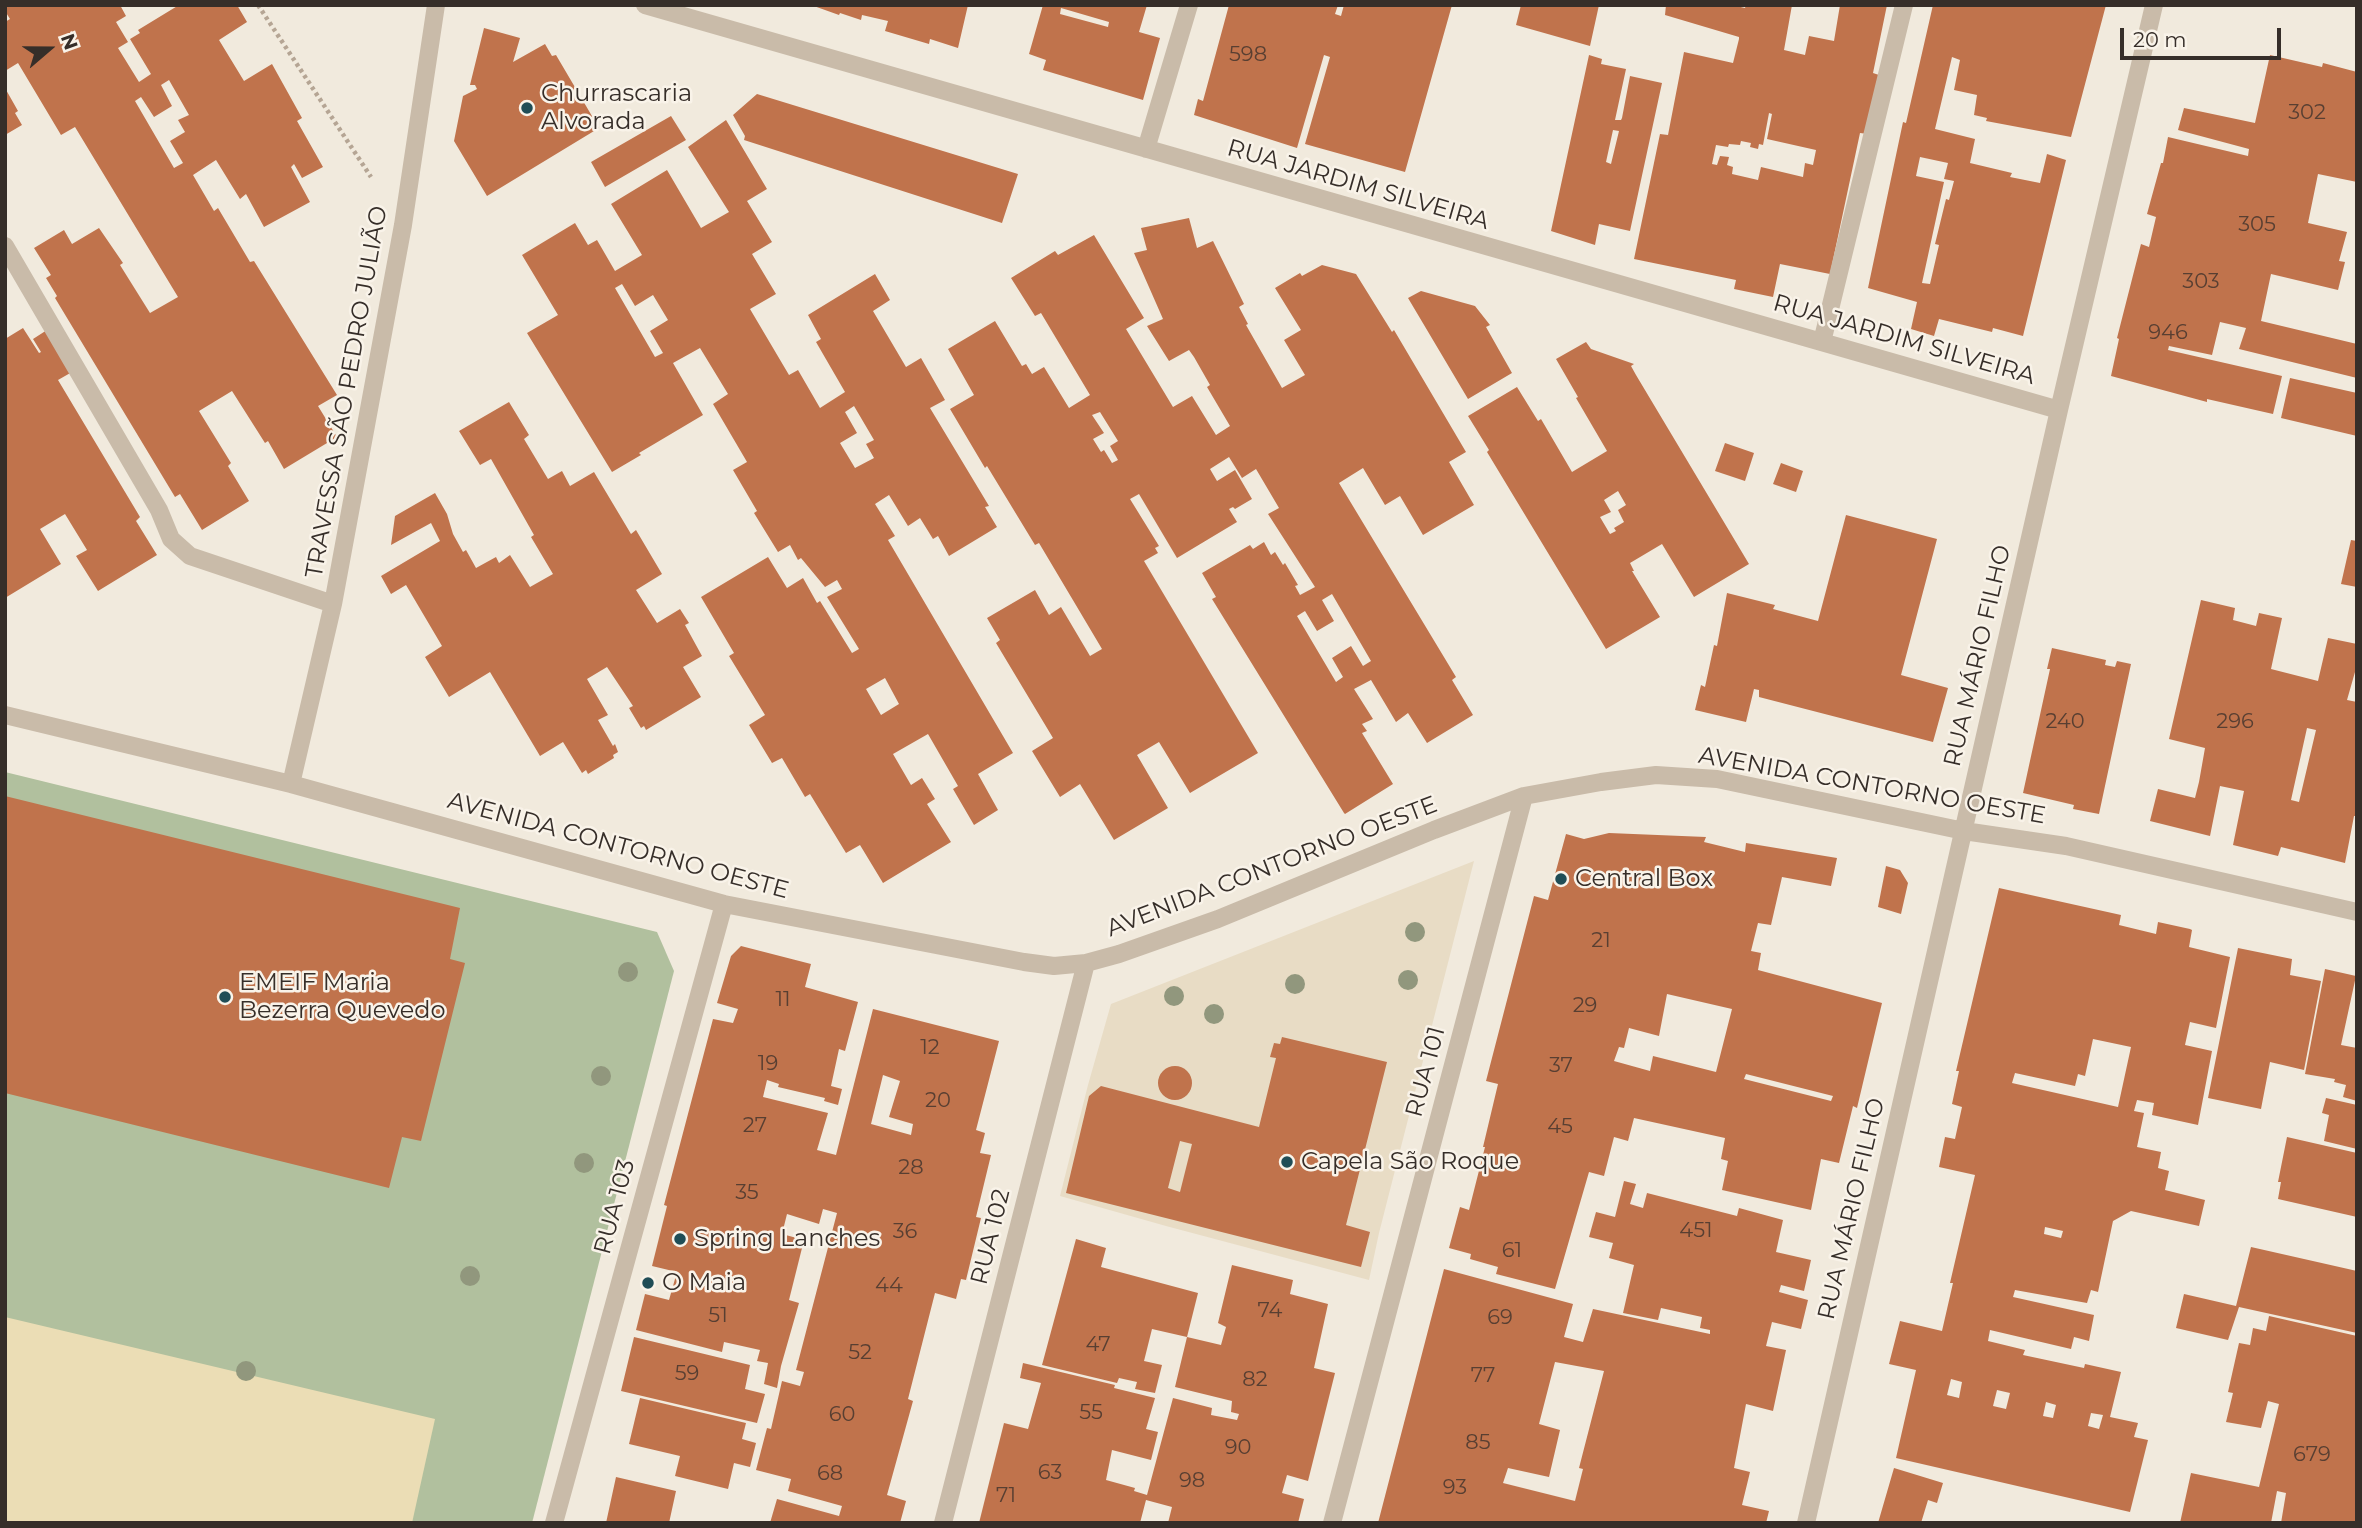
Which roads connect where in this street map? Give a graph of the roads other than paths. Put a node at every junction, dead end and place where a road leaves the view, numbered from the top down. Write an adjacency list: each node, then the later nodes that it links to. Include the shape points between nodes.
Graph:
1 (436, 5): 10 (street, TRAVESSA SÃO PEDRO JULIÃO, via 403,225)
2 (645, 5): 6 (street, RUA JARDIM SILVEIRA)
3 (1189, 5): 6 (street)
4 (1904, 5): 8 (street)
5 (2154, 5): 9 (street, RUA MÁRIO FILHO)
6 (1146, 149): 8 (street, RUA JARDIM SILVEIRA)
7 (5, 246): 10 (street, via 152,498 171,539 190,556)
8 (1822, 342): 9 (street, RUA JARDIM SILVEIRA)
9 (2059, 410): 14 (street, RUA MÁRIO FILHO)
10 (332, 604): 12 (street, TRAVESSA SÃO PEDRO JULIÃO)
11 (5, 715): 12 (street, AVENIDA CONTORNO OESTE)
12 (290, 784): 15 (street, AVENIDA CONTORNO OESTE)
13 (1524, 796): 14 (street, AVENIDA CONTORNO OESTE, via 1656,775 1717,779); 17 (street, AVENIDA CONTORNO OESTE, via 1218,919); 20 (street, RUA 101)
14 (1964, 831): 16 (street, AVENIDA CONTORNO OESTE, via 2066,846); 21 (street, RUA MÁRIO FILHO)
15 (724, 904): 17 (street, AVENIDA CONTORNO OESTE, via 1024,962 1054,966); 18 (street, RUA 103)
16 (2357, 912)
17 (1086, 963): 19 (street, RUA 102)
18 (554, 1523)
19 (943, 1523)
20 (1332, 1523)
21 (1806, 1523)

